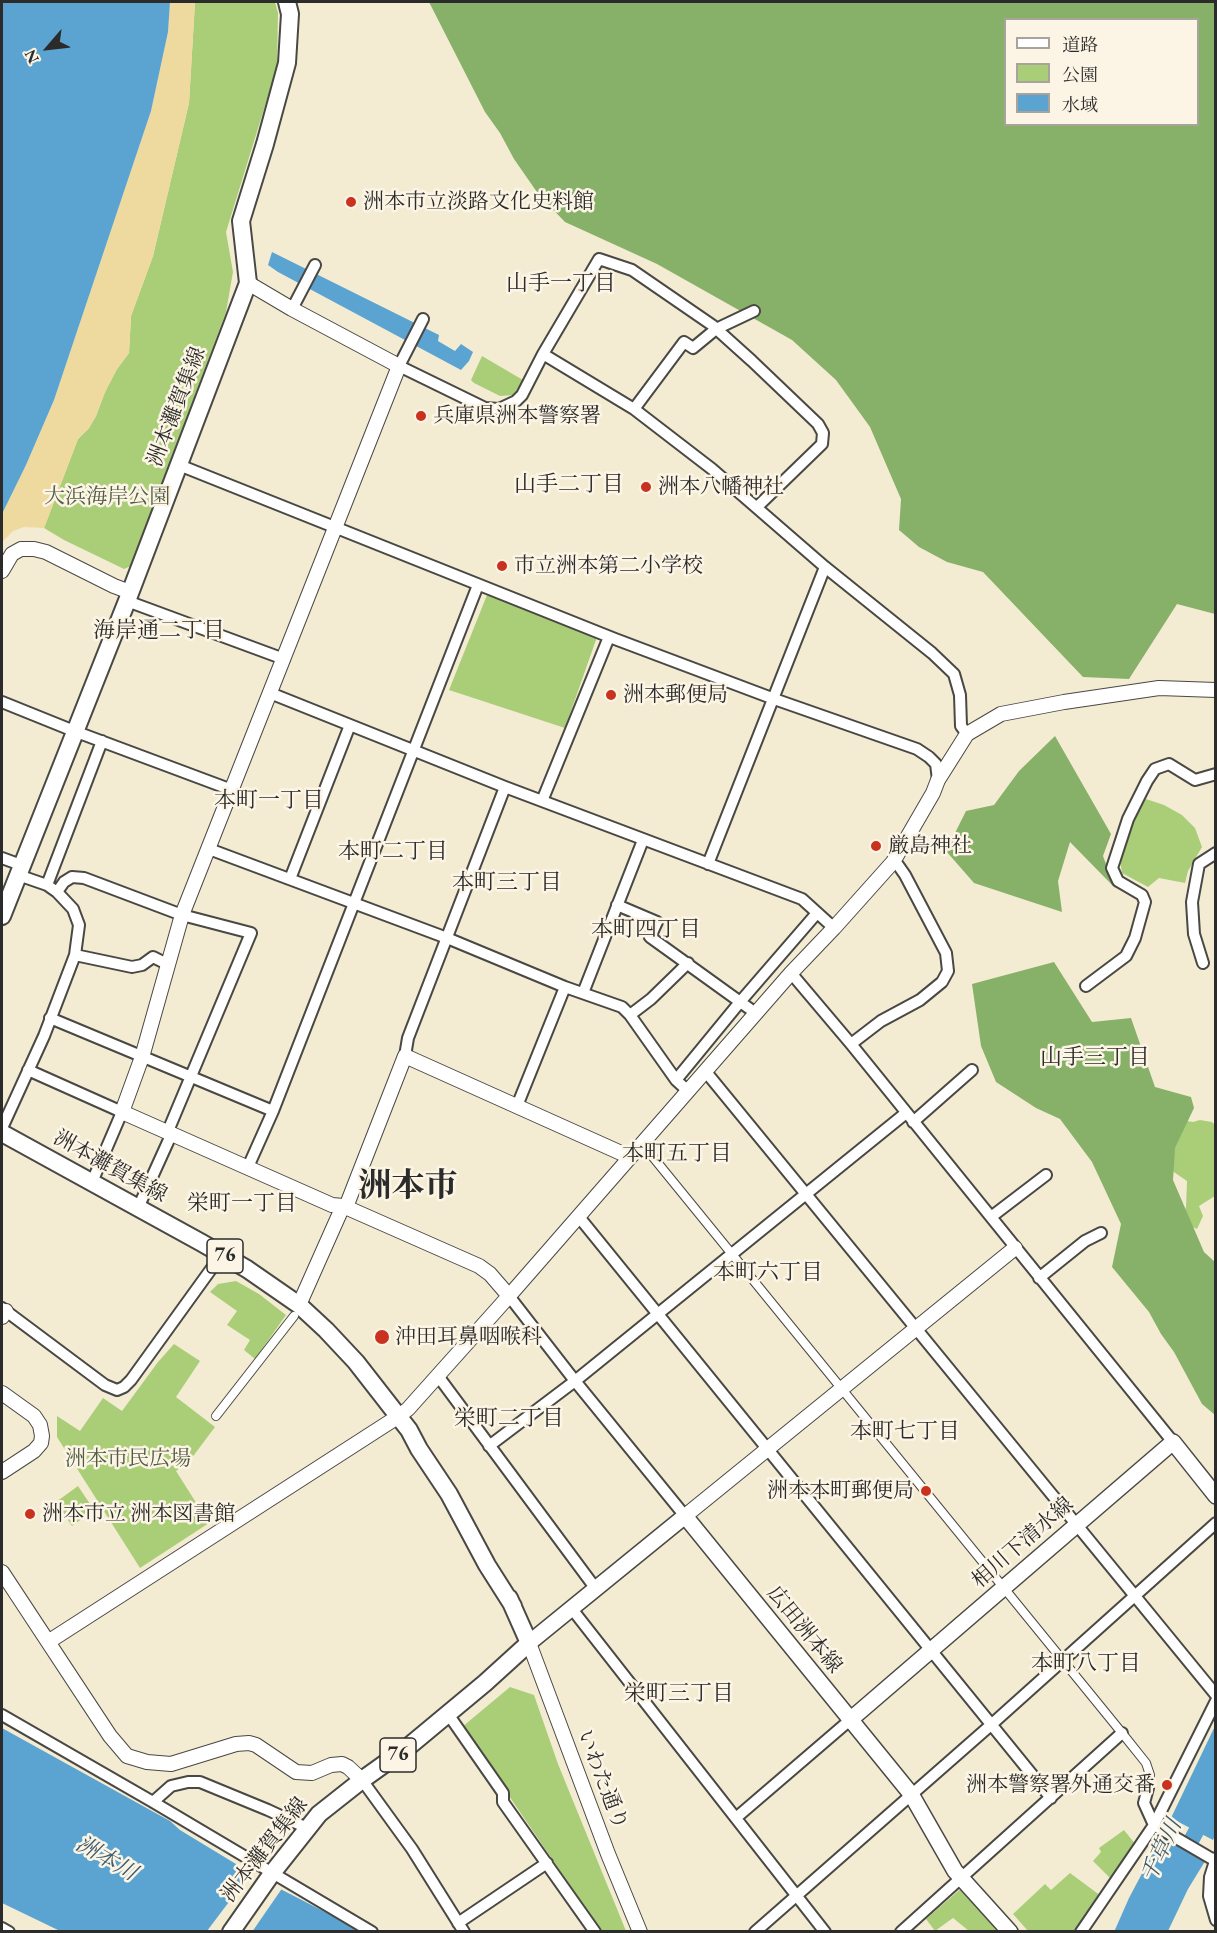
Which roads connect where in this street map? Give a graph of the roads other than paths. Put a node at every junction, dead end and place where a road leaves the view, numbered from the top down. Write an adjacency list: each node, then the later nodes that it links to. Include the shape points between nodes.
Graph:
1 (287, 2): 3 (main road, 洲本灘賀集線, via 287,63 241,221)
2 (315, 264): 4 (street)
3 (248, 283): 4 (street); 11 (main road, 洲本灘賀集線)
4 (292, 309): 9 (street)
5 (754, 311): 7 (street)
6 (423, 319): 9 (street)
7 (716, 329): 8 (street, via 632,270 599,259); 10 (street, via 693,348 684,342); 12 (street, via 818,424 822,433 822,444)
8 (543, 354): 9 (street, via 522,395 499,409 485,408); 10 (street)
9 (399, 366): 13 (street)
10 (634, 409): 12 (street)
11 (179, 465): 13 (street); 17 (main road, 洲本灘賀集線)
12 (757, 507): 14 (street)
13 (336, 526): 16 (street); 19 (street)
14 (825, 567): 22 (street); 26 (street, via 954,674 960,695 961,726)
15 (2, 571): 17 (street, via 12,554 34,549)
16 (478, 585): 18 (street); 28 (street)
17 (128, 596): 19 (street); 25 (main road, 洲本灘賀集線)
18 (609, 636): 22 (street); 33 (street)
19 (284, 659): 21 (street)
20 (1215, 690): 26 (street, via 1159,688 1064,702 1001,714)
21 (270, 693): 24 (street); 32 (street)
22 (773, 699): 30 (street, via 917,750 936,764); 39 (street)
23 (2, 702): 25 (street)
24 (350, 725): 28 (street); 41 (street)
25 (74, 731): 27 (street); 40 (main road, 洲本灘賀集線)
26 (967, 734): 30 (street)
27 (102, 741): 32 (street); 42 (street)
28 (413, 749): 31 (street); 44 (street)
29 (1215, 774): 56 (street, via 1195,780 1169,764 1155,769 1147,781 1128,819 1112,868 1118,881 1142,895 1145,902 1135,938 1126,956)
30 (938, 780): 38 (street)
31 (505, 787): 33 (street); 50 (street)
32 (232, 790): 35 (street)
33 (542, 801): 34 (street)
34 (643, 840): 39 (street); 45 (street)
35 (209, 849): 41 (street); 47 (street)
36 (1215, 853): 53 (street, via 1199,864 1192,902 1194,934)
37 (2, 858): 40 (street)
38 (893, 862): 49 (street); 63 (street, via 905,874 946,952 948,971 942,982 920,1000 880,1021)
39 (708, 864): 46 (street, via 802,899)
40 (20, 870): 42 (street); 48 (main road, 洲本灘賀集線)
41 (290, 879): 44 (street)
42 (47, 885): 43 (street)
43 (57, 892): 47 (street, via 72,877 84,878); 51 (street, via 77,916)
44 (354, 904): 50 (street); 73 (street)
45 (617, 905): 52 (street, via 657,922 650,937); 58 (street)
46 (817, 913): 49 (street); 59 (street)
47 (182, 915): 54 (street); 69 (street, via 251,933)
48 (2, 916)
49 (834, 928): 55 (street)
50 (447, 938): 57 (street); 64 (street, via 408,1038)
51 (75, 955): 54 (street, via 132,967 153,957); 62 (street)
52 (688, 963): 59 (street); 61 (street)
53 (1203, 963)
54 (167, 964): 65 (street)
55 (790, 973): 63 (street); 68 (street)
56 (1086, 986)
57 (566, 987): 58 (street); 72 (street)
58 (583, 993): 61 (street, via 622,1007)
59 (740, 1002): 60 (street); 70 (street)
60 (750, 1009)
61 (630, 1015): 70 (street)
62 (50, 1018): 65 (street); 66 (street)
63 (851, 1044): 75 (street)
64 (405, 1056): 72 (street); 84 (street)
65 (142, 1057): 69 (street); 74 (street)
66 (27, 1070): 74 (street); 76 (street)
67 (972, 1070): 75 (street)
68 (706, 1072): 71 (street); 83 (street)
69 (191, 1077): 73 (street); 77 (street)
70 (676, 1080): 71 (street)
71 (688, 1091): 79 (street)
72 (517, 1106): 79 (street)
73 (273, 1111): 80 (street)
74 (122, 1112): 77 (street); 82 (street)
75 (909, 1117): 83 (street); 87 (street)
76 (2, 1131): 82 (main road, 洲本灘賀集線 / 76)
77 (170, 1132): 80 (street); 85 (street)
78 (648, 1151): 91 (street)
79 (630, 1157): 86 (street)
80 (248, 1167): 84 (street, via 332,1205)
81 (1046, 1175): 87 (street)
82 (92, 1182): 85 (main road, 洲本灘賀集線 / 76)
83 (805, 1194): 91 (street); 97 (street)
84 (345, 1207): 93 (street, via 479,1266); 94 (street)
85 (138, 1208): 90 (main road, 洲本灘賀集線 / 76)
86 (579, 1217): 93 (street); 96 (street)
87 (991, 1217): 89 (street)
88 (1101, 1233): 92 (street)
89 (1016, 1248): 92 (street); 97 (street)
90 (222, 1254): 94 (main road, 洲本灘賀集線 / 76); 95 (street, via 121,1389 105,1385)
91 (732, 1254): 96 (street); 100 (street)
92 (1039, 1278): 104 (street)
93 (509, 1296): 98 (street); 99 (street)
94 (297, 1310): 102 (street); 103 (main road, 洲本灘賀集線 / 76, via 341,1346)
95 (3, 1312)
96 (658, 1312): 99 (street); 106 (street)
97 (915, 1330): 100 (street); 111 (street)
98 (438, 1376): 103 (street); 105 (street)
99 (575, 1381): 105 (street); 109 (street)
100 (841, 1388): 106 (street); 113 (street)
101 (2, 1393): 107 (street, via 33,1416 42,1436 34,1451)
102 (216, 1416)
103 (404, 1423): 117 (street); 118 (main road, 洲本灘賀集線 / 76, via 513,1606)
104 (1173, 1442): 108 (main road); 111 (main road, 相川下清水線)
105 (489, 1446): 114 (street)
106 (767, 1448): 109 (street); 119 (street)
107 (2, 1472)
108 (1215, 1496)
109 (685, 1516): 114 (main road); 125 (main road, 広田洲本線)
110 (1215, 1523): 115 (street)
111 (1076, 1525): 113 (main road, 相川下清水線); 115 (street)
112 (2, 1572): 117 (street)
113 (1003, 1587): 119 (main road, 相川下清水線); 120 (street)
114 (596, 1589): 116 (main road)
115 (1134, 1597): 120 (street); 121 (street)
116 (572, 1609): 118 (main road); 133 (street)
117 (48, 1642): 128 (street, via 127,1756 171,1764 249,1743 296,1772 312,1773 342,1764)
118 (529, 1642): 123 (main road, 洲本灘賀集線 / 76); 148 (street, いわた通り)
119 (931, 1650): 125 (main road, 相川下清水線); 126 (street)
120 (1063, 1659): 126 (street); 127 (street)
121 (1215, 1695)
122 (1215, 1701): 134 (street)
123 (448, 1714): 128 (main road, 洲本灘賀集線 / 76); 137 (street)
124 (2, 1715): 132 (street)
125 (850, 1720): 130 (main road, 広田洲本線); 133 (street)
126 (992, 1724): 130 (street); 131 (street)
127 (1122, 1733): 129 (street, via 1146,1763 1150,1775); 131 (street)
128 (362, 1780): 135 (main road, 洲本灘賀集線 / 76); 143 (street, via 412,1849)
129 (1148, 1788): 134 (street, via 1144,1803)
130 (911, 1794): 139 (main road, 広田洲本線); 140 (street)
131 (1051, 1798): 139 (street)
132 (153, 1802): 135 (street, via 171,1786 200,1782); 138 (street)
133 (737, 1817): 140 (street)
134 (1154, 1825): 136 (street); 153 (street)
135 (307, 1828): 138 (main road, 洲本灘賀集線 / 76)
136 (1215, 1859): 141 (street, via 1209,1896)
137 (547, 1863): 143 (street); 147 (street)
138 (273, 1872): 145 (main road, 洲本灘賀集線 / 76); 146 (street)
139 (961, 1878): 151 (street); 152 (main road, 広田洲本線)
140 (796, 1896): 149 (street); 150 (street)
141 (1215, 1920)
142 (2, 1928): 144 (street)
143 (461, 1928)
144 (9, 1932)
145 (231, 1932)
146 (372, 1932)
147 (594, 1932)
148 (640, 1932)
149 (755, 1932)
150 (825, 1932)
151 (901, 1932)
152 (1010, 1932)
153 (1081, 1932)

